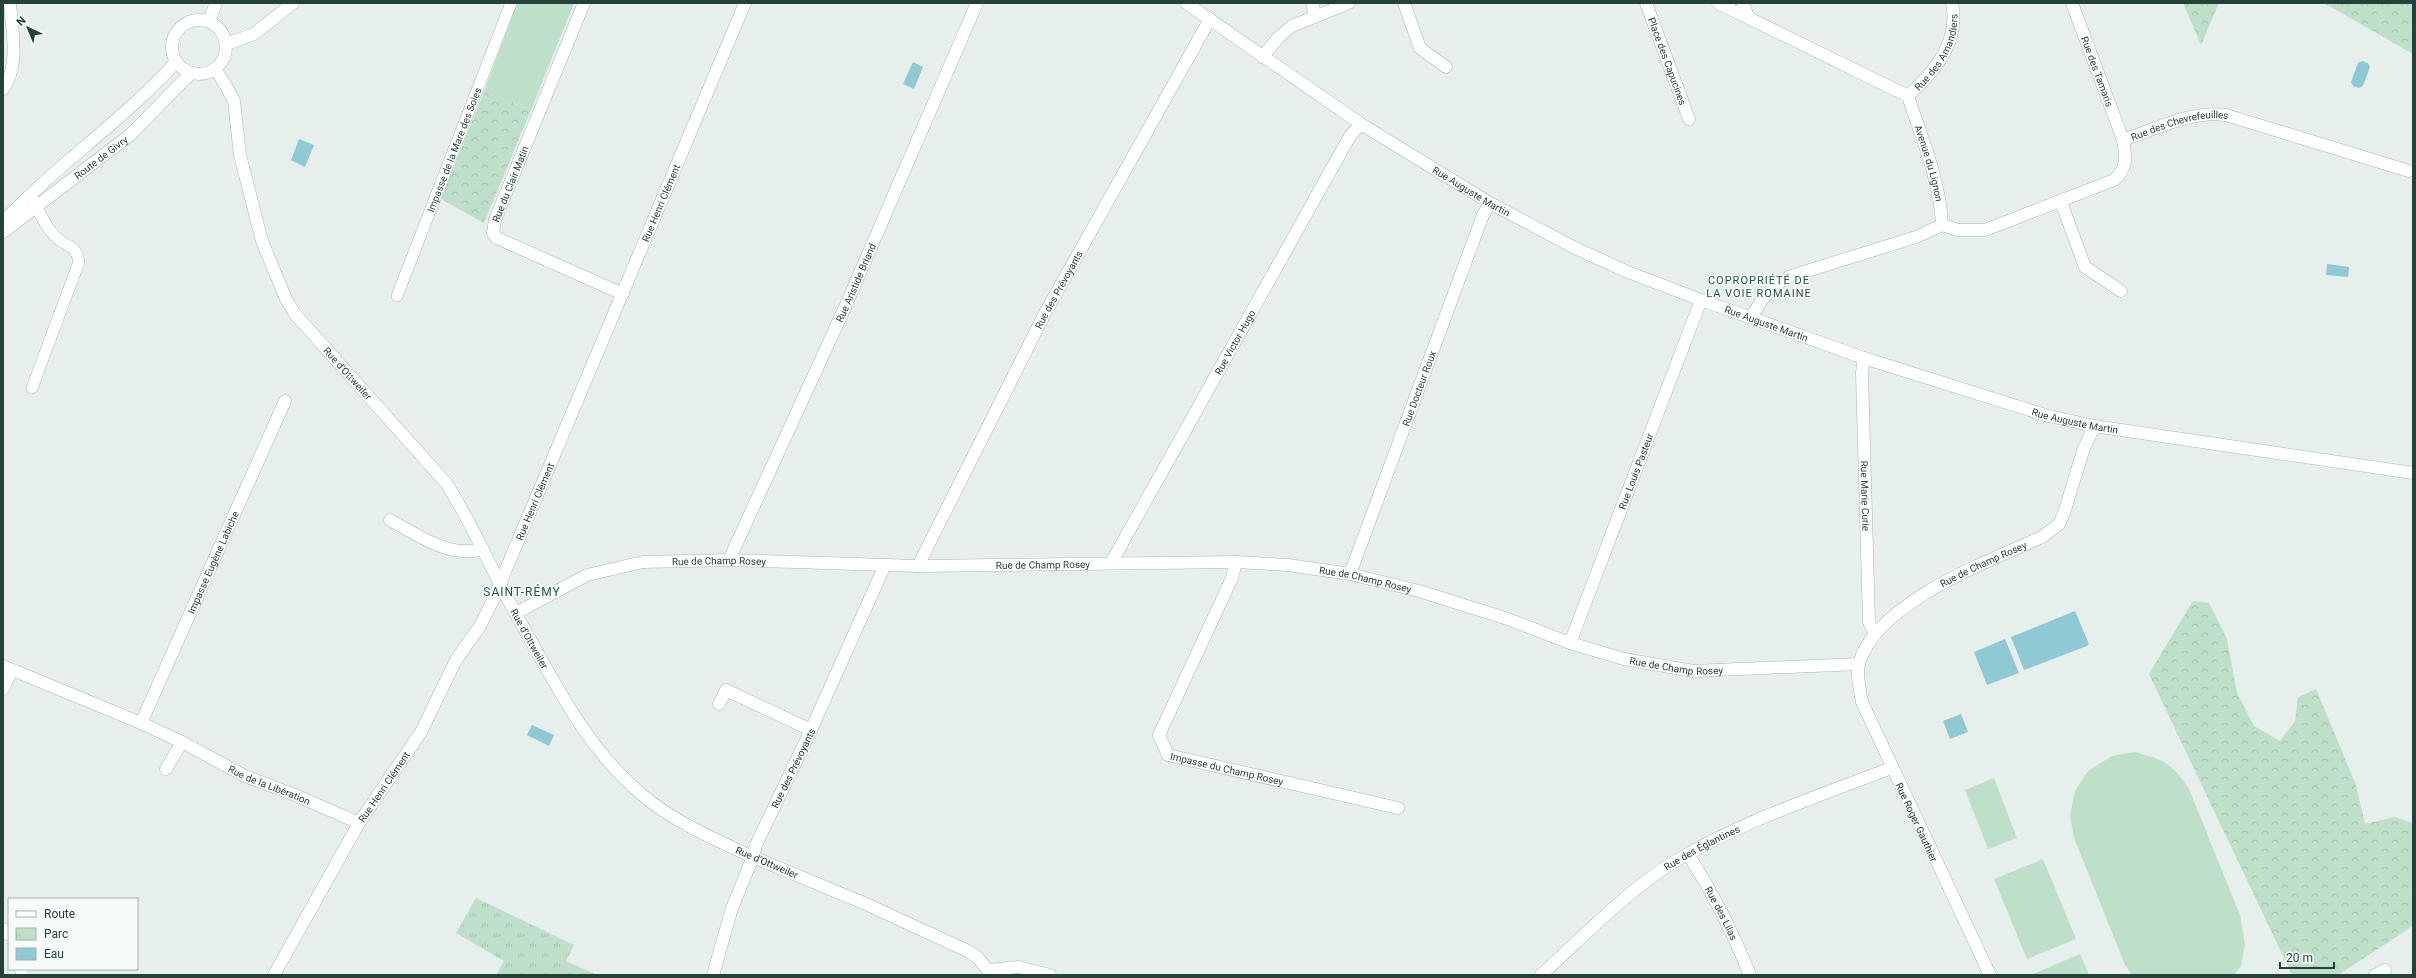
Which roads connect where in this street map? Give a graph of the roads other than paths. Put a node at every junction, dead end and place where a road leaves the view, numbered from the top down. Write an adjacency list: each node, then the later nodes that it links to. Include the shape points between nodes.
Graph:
1 (10, 3): 27 (street, via 13,62 11,76)
2 (216, 3): 20 (street)
3 (293, 3): 21 (street, via 254,34)
4 (511, 3): 42 (lane, Impasse de la Mare des Soies)
5 (584, 3): 41 (street, Rue du Clair Matin, via 495,220 493,233 497,238)
6 (745, 3): 41 (street, Rue Henri Clément)
7 (977, 3): 52 (street, Rue Aristide Briand, via 846,305)
8 (1186, 3): 19 (street, Rue Auguste Martin)
9 (1313, 3): 17 (street)
10 (1349, 3): 17 (street)
11 (1404, 3): 24 (street, via 1420,48)
12 (1646, 3): 29 (street, Place des Capucines)
13 (1718, 3): 18 (street)
14 (1743, 3): 18 (street)
15 (1952, 3): 28 (street, Rue des Amandiers, via 1953,29 1950,46 1923,82)
16 (2072, 3): 31 (street, Rue des Tamaris)
17 (1314, 16): 22 (street, via 1292,26 1278,37)
18 (1748, 17): 28 (street)
19 (1210, 19): 22 (street, Rue Auguste Martin); 56 (street, Rue des Prévoyants, via 1044,315)
20 (209, 21): 21 (street, via 221,30); 23 (street, via 191,21 177,32 172,48)
21 (227, 44): 25 (street, via 224,58)
22 (1262, 57): 30 (street, Rue Auguste Martin)
23 (176, 62): 26 (street); 33 (street, Route de Givry, via 107,130)
24 (1446, 67)
25 (215, 69): 26 (street, via 208,73); 51 (street, Rue d'Ottweiler, via 234,101 240,155 262,241 289,304 295,314 446,483 463,508)
26 (192, 73): 36 (street, Route de Givry, via 130,135)
27 (3, 90)
28 (1908, 96): 38 (street, Avenue du Lignon, via 1938,184)
29 (1689, 119)
30 (1361, 124): 35 (street, Rue Auguste Martin); 54 (street, Rue Victor Hugo, via 1350,136)
31 (2123, 140): 32 (street, Rue des Chevrefeuilles, via 2189,117 2213,113); 34 (street, Rue des Chevrefeuilles, via 2126,158 2122,174 2114,180)
32 (2409, 171)
33 (31, 195): 36 (lane); 37 (street, Route de Givry)
34 (2061, 202): 38 (street, Rue des Chevrefeuilles, via 1985,230 1965,231); 40 (street, via 2085,267)
35 (1490, 204): 43 (street, Rue Auguste Martin, via 1615,266); 57 (street, Rue Docteur Roux, via 1483,214)
36 (37, 207): 39 (street, Route de Givry); 46 (lane, via 56,237 78,253 80,262)
37 (3, 221)
38 (1942, 225): 44 (street, via 1916,237 1791,276 1774,285 1766,293)
39 (3, 232)
40 (2121, 291)
41 (623, 294): 58 (street, Rue Henri Clément)
42 (397, 296)
43 (1701, 300): 44 (street, Rue Auguste Martin); 61 (street, Rue Louis Pasteur)
44 (1752, 317): 45 (street, Rue Auguste Martin)
45 (1864, 358): 48 (street, Rue Auguste Martin, via 2044,415); 60 (street, Rue Marie Curie, via 1862,380 1869,622)
46 (32, 388)
47 (285, 401): 66 (street, Impasse Eugène Labiche)
48 (2094, 426): 49 (street, Rue Auguste Martin); 60 (street, Rue de Champ Rosey, via 2059,524 2042,537 1924,593)
49 (2413, 474)
50 (390, 520): 51 (street, via 447,549 459,552)
51 (483, 549): 58 (street, Rue d'Ottweiler)
52 (729, 560): 55 (street, Rue de Champ Rosey); 59 (street, Rue de Champ Rosey, via 643,562 615,568 587,575)
53 (1236, 562): 54 (street, Rue de Champ Rosey); 57 (street, Rue de Champ Rosey, via 1288,565); 71 (street, Impasse du Champ Rosey, via 1232,578 1159,735 1168,755)
54 (1111, 563): 56 (street, Rue de Champ Rosey)
55 (884, 565): 56 (street, Rue de Champ Rosey); 67 (street, Rue des Prévoyants)
56 (918, 566)
57 (1350, 574): 61 (street, Rue de Champ Rosey, via 1508,618)
58 (500, 585): 59 (street, Rue d'Ottweiler); 72 (street, Rue Henri Clément, via 480,626 456,660 421,732)
59 (516, 613): 74 (street, Rue d'Ottweiler, via 576,721 620,775 640,794 671,815)
60 (1875, 633): 62 (street, Rue de Champ Rosey)
61 (1570, 643): 62 (street, Rue de Champ Rosey, via 1624,660 1693,671)
62 (1859, 664): 69 (street, Rue Roger Gauthier, via 1858,684 1862,702)
63 (7, 668): 64 (street, Rue de la Libération); 66 (street, Rue de la Libération)
64 (3, 689)
65 (719, 704): 67 (street, via 726,690)
66 (141, 723): 68 (street, Rue de la Libération)
67 (812, 730): 74 (street, Rue des Prévoyants)
68 (182, 742): 70 (street); 72 (street, Rue de la Libération, via 244,776)
69 (1891, 768): 73 (street, Rue des Églantines, via 1719,836); 81 (street, Rue Roger Gauthier)
70 (166, 769)
71 (1398, 808)
72 (359, 823): 76 (street, Rue Henri Clément)
73 (1688, 854): 79 (street, Rue des Églantines, via 1641,886); 80 (street, Rue des Lilas, via 1734,933)
74 (753, 856): 75 (street, Rue d'Ottweiler, via 962,948 978,958); 77 (street, Rue des Prévoyants, via 732,908)
75 (990, 972): 78 (street, via 1018,967)
76 (274, 975)
77 (713, 975)
78 (1050, 975)
79 (1541, 975)
80 (1750, 975)
81 (1990, 975)

